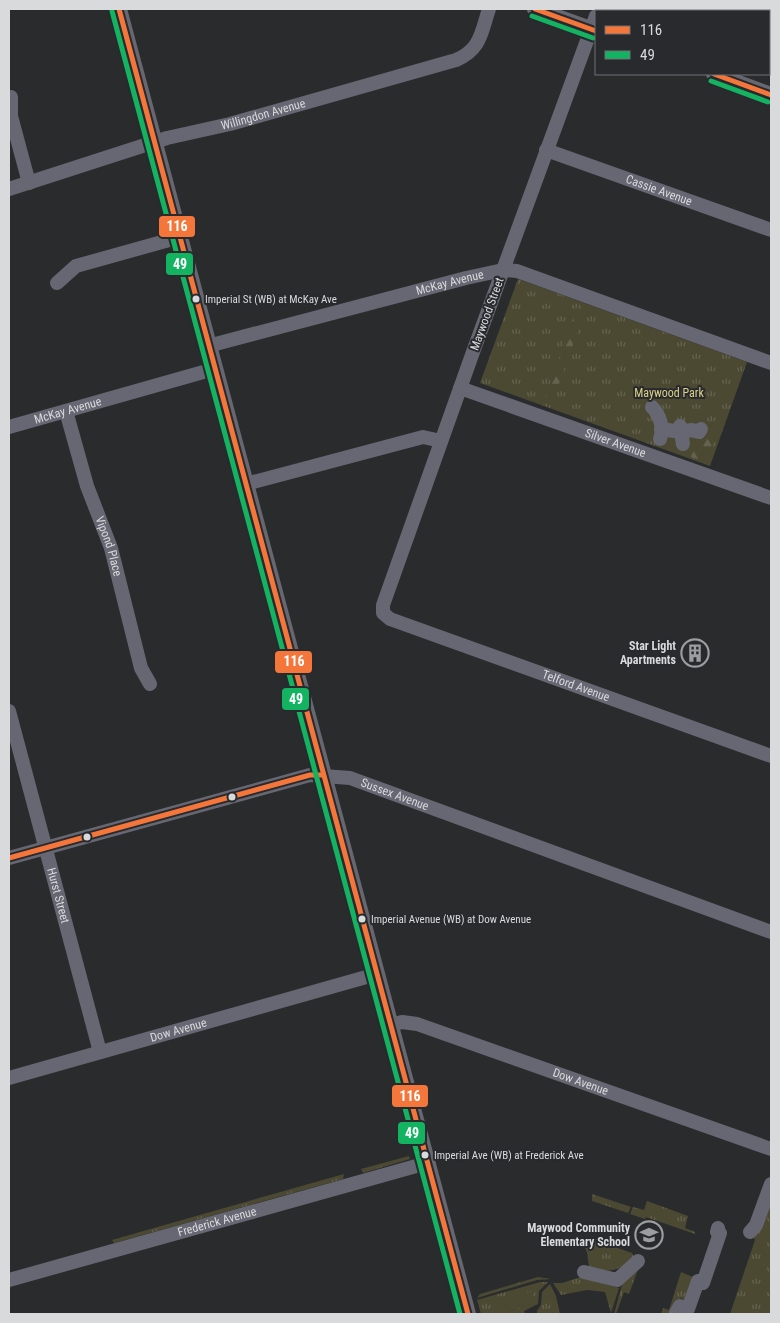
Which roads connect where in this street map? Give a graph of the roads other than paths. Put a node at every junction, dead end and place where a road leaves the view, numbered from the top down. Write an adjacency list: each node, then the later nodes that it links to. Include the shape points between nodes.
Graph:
1 (119, 9): 8 (main road)
2 (489, 9): 8 (street, Willingdon Avenue, via 478,45 470,54 456,60)
3 (535, 9): 4 (main road)
4 (595, 26): 9 (street, Maywood Street)
5 (717, 75): 6 (main road)
6 (771, 95)
7 (11, 97): 10 (street, via 11,116)
8 (154, 142): 10 (street, Willingdon Avenue); 13 (main road)
9 (546, 150): 12 (street, Cassie Avenue); 14 (street, Maywood Street)
10 (29, 182): 11 (street, Willingdon Avenue)
11 (9, 189)
12 (771, 230)
13 (180, 237): 15 (street, via 76,266); 16 (main road)
14 (503, 270): 16 (street, McKay Avenue); 17 (street, McKay Avenue, via 525,274); 19 (street, Maywood Street)
15 (57, 283)
16 (208, 346): 18 (main road)
17 (771, 363)
18 (214, 369): 20 (street, McKay Avenue); 25 (main road)
19 (460, 388): 24 (street, Maywood Street); 26 (street, Silver Avenue)
20 (66, 411): 22 (street, McKay Avenue); 28 (street, Vipond Place, via 83,474 111,548 140,668)
21 (660, 420): 23 (street, via 681,434 692,430)
22 (9, 427)
23 (700, 433)
24 (441, 441): 25 (street, via 423,437); 27 (street, Maywood Street, via 383,605)
25 (246, 484): 31 (main road)
26 (771, 498)
27 (383, 614): 30 (street, Telford Avenue, via 451,642)
28 (150, 684)
29 (9, 711): 32 (street, Hurst Street)
30 (771, 756)
31 (323, 775): 32 (street, Sussex Avenue, via 310,775); 34 (street, Sussex Avenue, via 350,778); 35 (main road)
32 (46, 847): 33 (street, Sussex Avenue); 37 (street, Hurst Street)
33 (9, 858)
34 (771, 932)
35 (376, 974): 36 (main road); 37 (street, Dow Avenue)
36 (390, 1025): 39 (street, Dow Avenue, via 402,1022 417,1024); 40 (main road)
37 (100, 1052): 38 (street, Dow Avenue)
38 (9, 1078)
39 (771, 1149)
40 (427, 1163): 46 (street, Frederick Avenue); 48 (main road)
41 (771, 1184): 42 (street, via 756,1225)
42 (750, 1232)
43 (716, 1236): 47 (street, via 703,1283 698,1281)
44 (638, 1261): 45 (street, via 617,1280)
45 (584, 1272)
46 (9, 1280)
47 (683, 1312)
48 (468, 1314)

